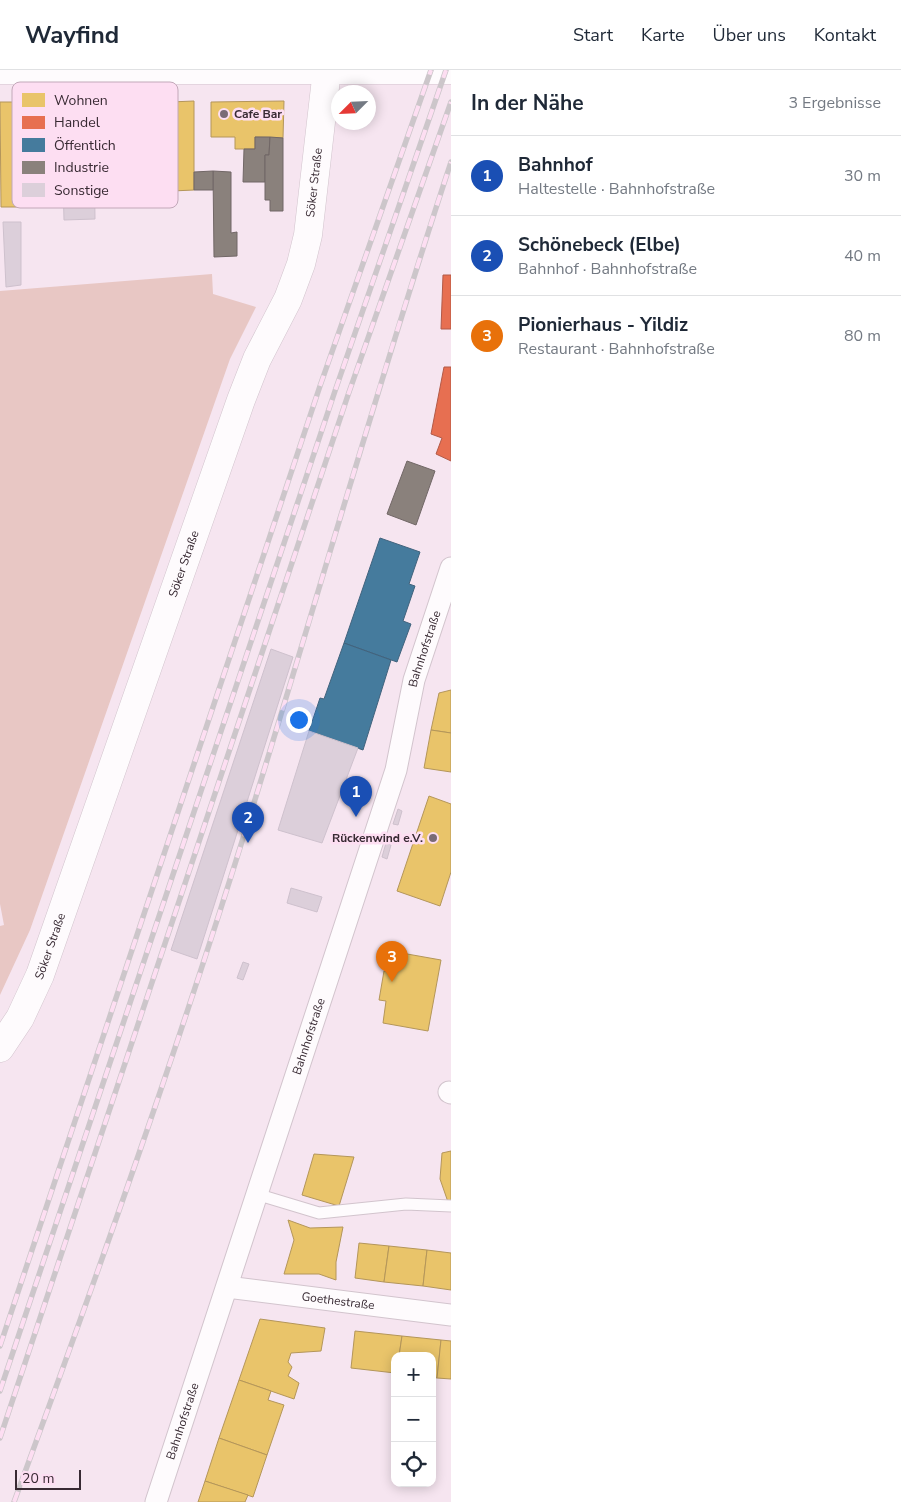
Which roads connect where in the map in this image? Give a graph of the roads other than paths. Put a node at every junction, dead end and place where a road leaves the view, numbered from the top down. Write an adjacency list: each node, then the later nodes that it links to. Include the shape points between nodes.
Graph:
1 (0, 70): 2 (street)
2 (327, 70): 3 (street); 5 (street, Söker Straße, via 308,235 301,264 241,400 40,975 20,1018)
3 (451, 70)
4 (451, 571): 6 (street, Bahnhofstraße, via 414,680 396,770)
5 (0, 1048)
6 (256, 1194): 7 (lane, via 319,1213 406,1204); 8 (street, Bahnhofstraße)
7 (451, 1206)
8 (227, 1286): 9 (street, Goethestraße); 10 (street, Bahnhofstraße)
9 (451, 1315)
10 (156, 1502)

